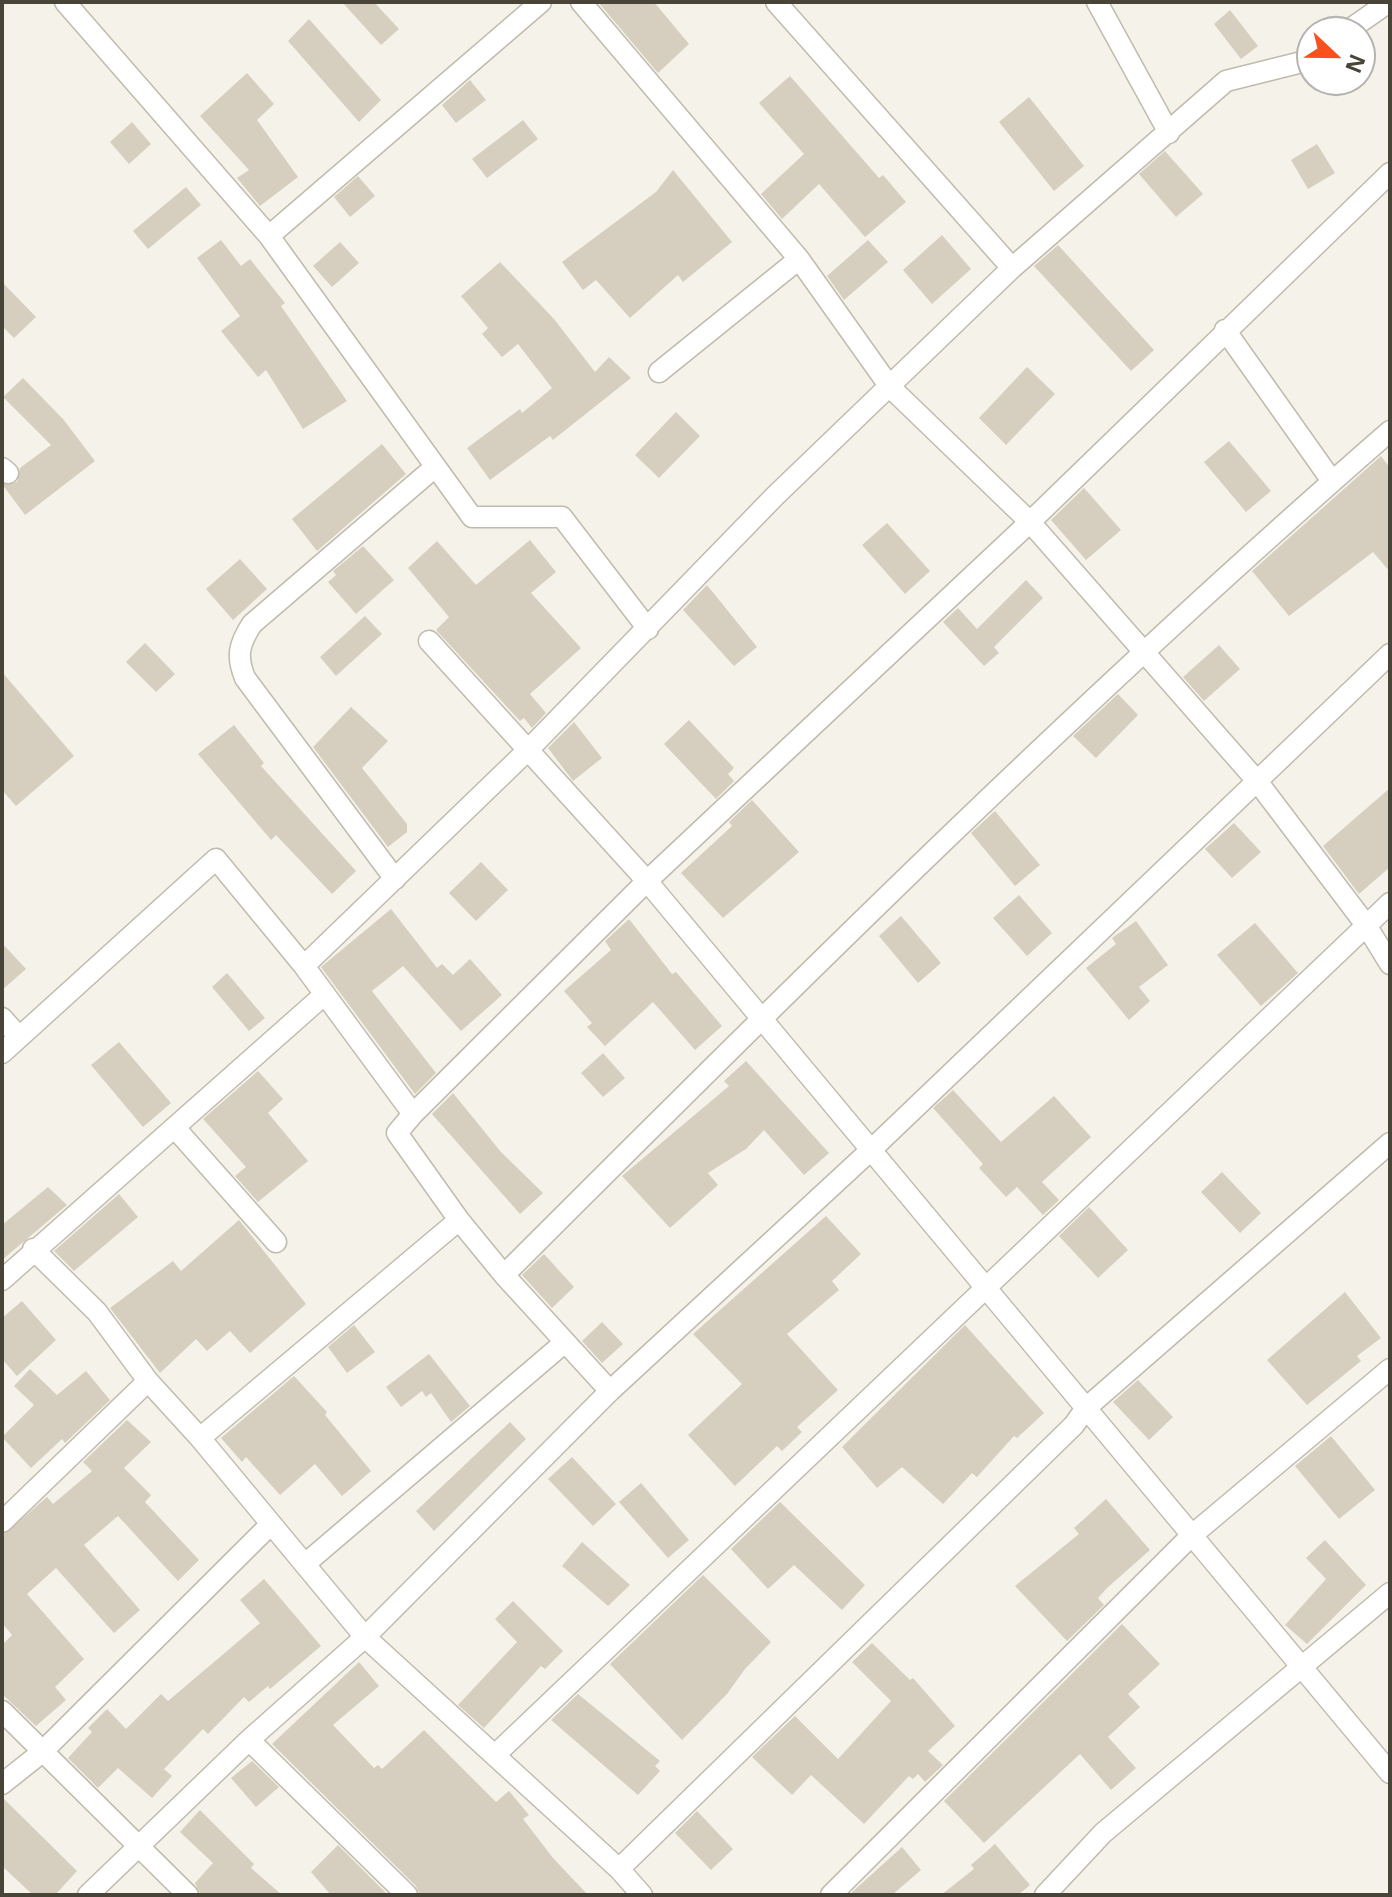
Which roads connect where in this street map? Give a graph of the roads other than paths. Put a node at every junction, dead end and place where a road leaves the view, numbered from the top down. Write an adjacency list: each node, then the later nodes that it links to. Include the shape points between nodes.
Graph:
1 (65, 2): 11 (street)
2 (541, 2): 11 (street)
3 (581, 2): 12 (street)
4 (776, 2): 13 (street)
5 (1097, 2): 9 (street)
6 (1389, 2): 7 (street)
7 (1369, 16)
8 (1296, 64): 9 (street, via 1226,81)
9 (1169, 133): 13 (street)
10 (1390, 173): 14 (street)
11 (269, 236): 18 (street)
12 (799, 259): 15 (street); 16 (street)
13 (1012, 268): 16 (street)
14 (1225, 330): 19 (street); 20 (street)
15 (659, 372)
16 (890, 387): 20 (street); 21 (street, via 775,496)
17 (1390, 431): 19 (street)
18 (435, 467): 21 (street, via 472,517 562,517); 27 (street, via 252,624 238,659 245,678)
19 (1332, 481): 23 (street)
20 (1030, 522): 23 (street); 28 (street)
21 (648, 629): 25 (street)
22 (429, 641): 25 (street)
23 (1145, 653): 26 (street); 35 (street)
24 (1390, 654): 26 (street)
25 (529, 749): 27 (street); 28 (street)
26 (1257, 781): 30 (street); 41 (street)
27 (395, 879): 32 (street)
28 (647, 881): 35 (street); 38 (street)
29 (1390, 903): 30 (street)
30 (1366, 925): 31 (street); 47 (street)
31 (1390, 964)
32 (304, 966): 33 (street); 36 (street, via 216,859)
33 (325, 994): 38 (street); 39 (street)
34 (2, 1018): 36 (street)
35 (761, 1019): 41 (street); 45 (street)
36 (19, 1037): 37 (street)
37 (2, 1053)
38 (413, 1114): 42 (street, via 397,1133)
39 (175, 1128): 43 (street); 44 (street)
40 (1390, 1143): 52 (street)
41 (872, 1149): 47 (street); 51 (street)
42 (459, 1220): 45 (street); 53 (street)
43 (276, 1242)
44 (33, 1249): 46 (street); 50 (street, via 97,1312)
45 (504, 1275): 48 (street)
46 (2, 1280)
47 (985, 1288): 52 (street); 64 (street)
48 (564, 1343): 51 (street); 57 (street)
49 (1390, 1369): 56 (street)
50 (148, 1381): 53 (street); 54 (street)
51 (610, 1391): 59 (street)
52 (1086, 1408): 56 (street); 68 (street)
53 (200, 1438): 55 (street)
54 (2, 1522)
55 (271, 1524): 57 (street); 63 (street)
56 (1191, 1536): 60 (street); 73 (street)
57 (305, 1564): 59 (street)
58 (1390, 1593): 60 (street)
59 (365, 1637): 62 (street); 64 (street)
60 (1305, 1667): 65 (street); 74 (street, via 1103,1833)
61 (2, 1711): 63 (street)
62 (249, 1740): 67 (street); 71 (street)
63 (41, 1753): 66 (street); 67 (street)
64 (495, 1755): 68 (street)
65 (1390, 1773)
66 (2, 1784)
67 (141, 1846): 69 (street); 70 (street)
68 (619, 1869): 72 (street)
69 (88, 1895)
70 (188, 1895)
71 (407, 1895)
72 (642, 1895)
73 (831, 1895)
74 (1045, 1895)

